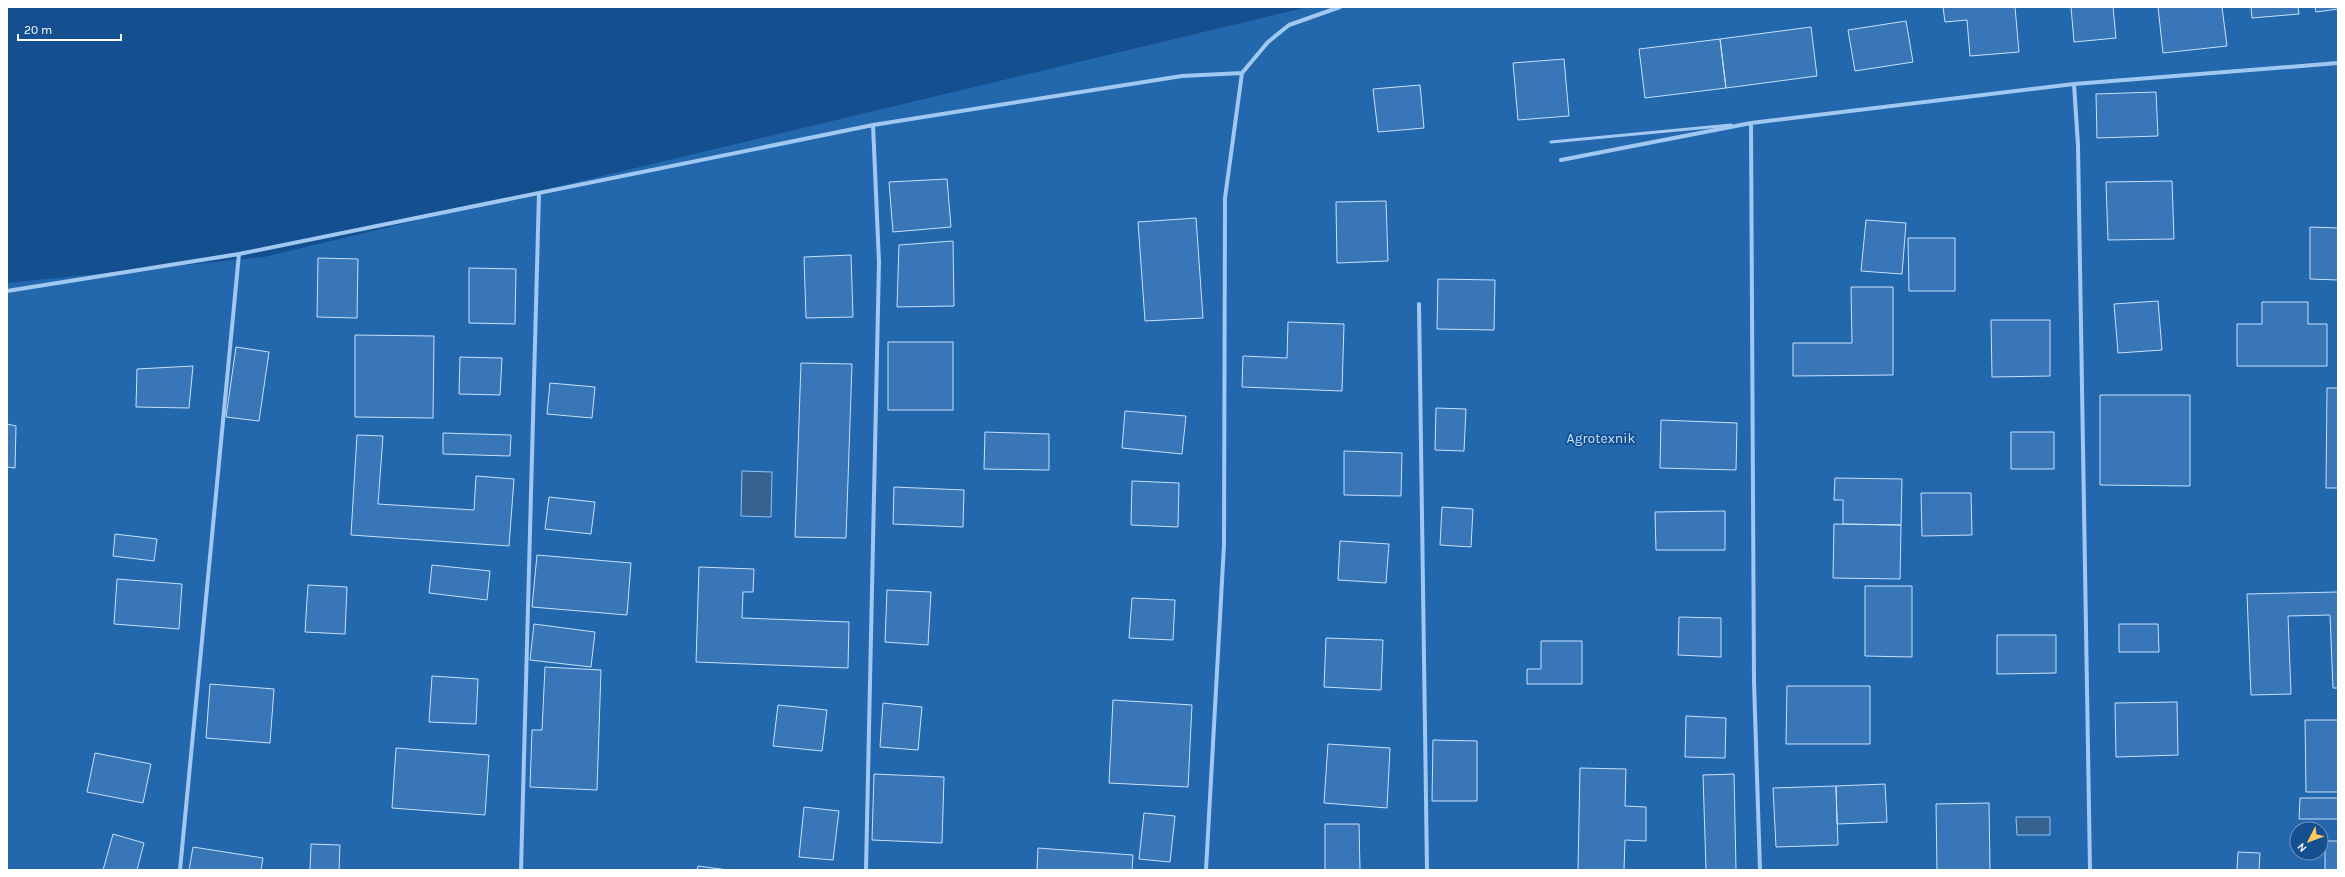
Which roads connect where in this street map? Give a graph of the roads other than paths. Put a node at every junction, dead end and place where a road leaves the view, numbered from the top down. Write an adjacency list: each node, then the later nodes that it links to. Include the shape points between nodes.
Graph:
1 (1340, 7): 3 (street, via 1289,25 1268,42)
2 (2338, 63): 4 (street)
3 (1242, 73): 6 (street, via 1182,76); 16 (street, via 1225,198 1224,545)
4 (2074, 84): 5 (street); 19 (street, via 2078,145)
5 (1751, 123): 7 (lane); 8 (street); 18 (street, via 1754,674)
6 (873, 125): 9 (street); 15 (street, via 879,262)
7 (1551, 142)
8 (1561, 160)
9 (539, 193): 10 (street); 14 (street)
10 (239, 254): 11 (street); 13 (street)
11 (7, 291)
12 (1418, 304): 17 (street)
13 (180, 870)
14 (521, 870)
15 (866, 870)
16 (1206, 870)
17 (1427, 870)
18 (1760, 870)
19 (2090, 870)

